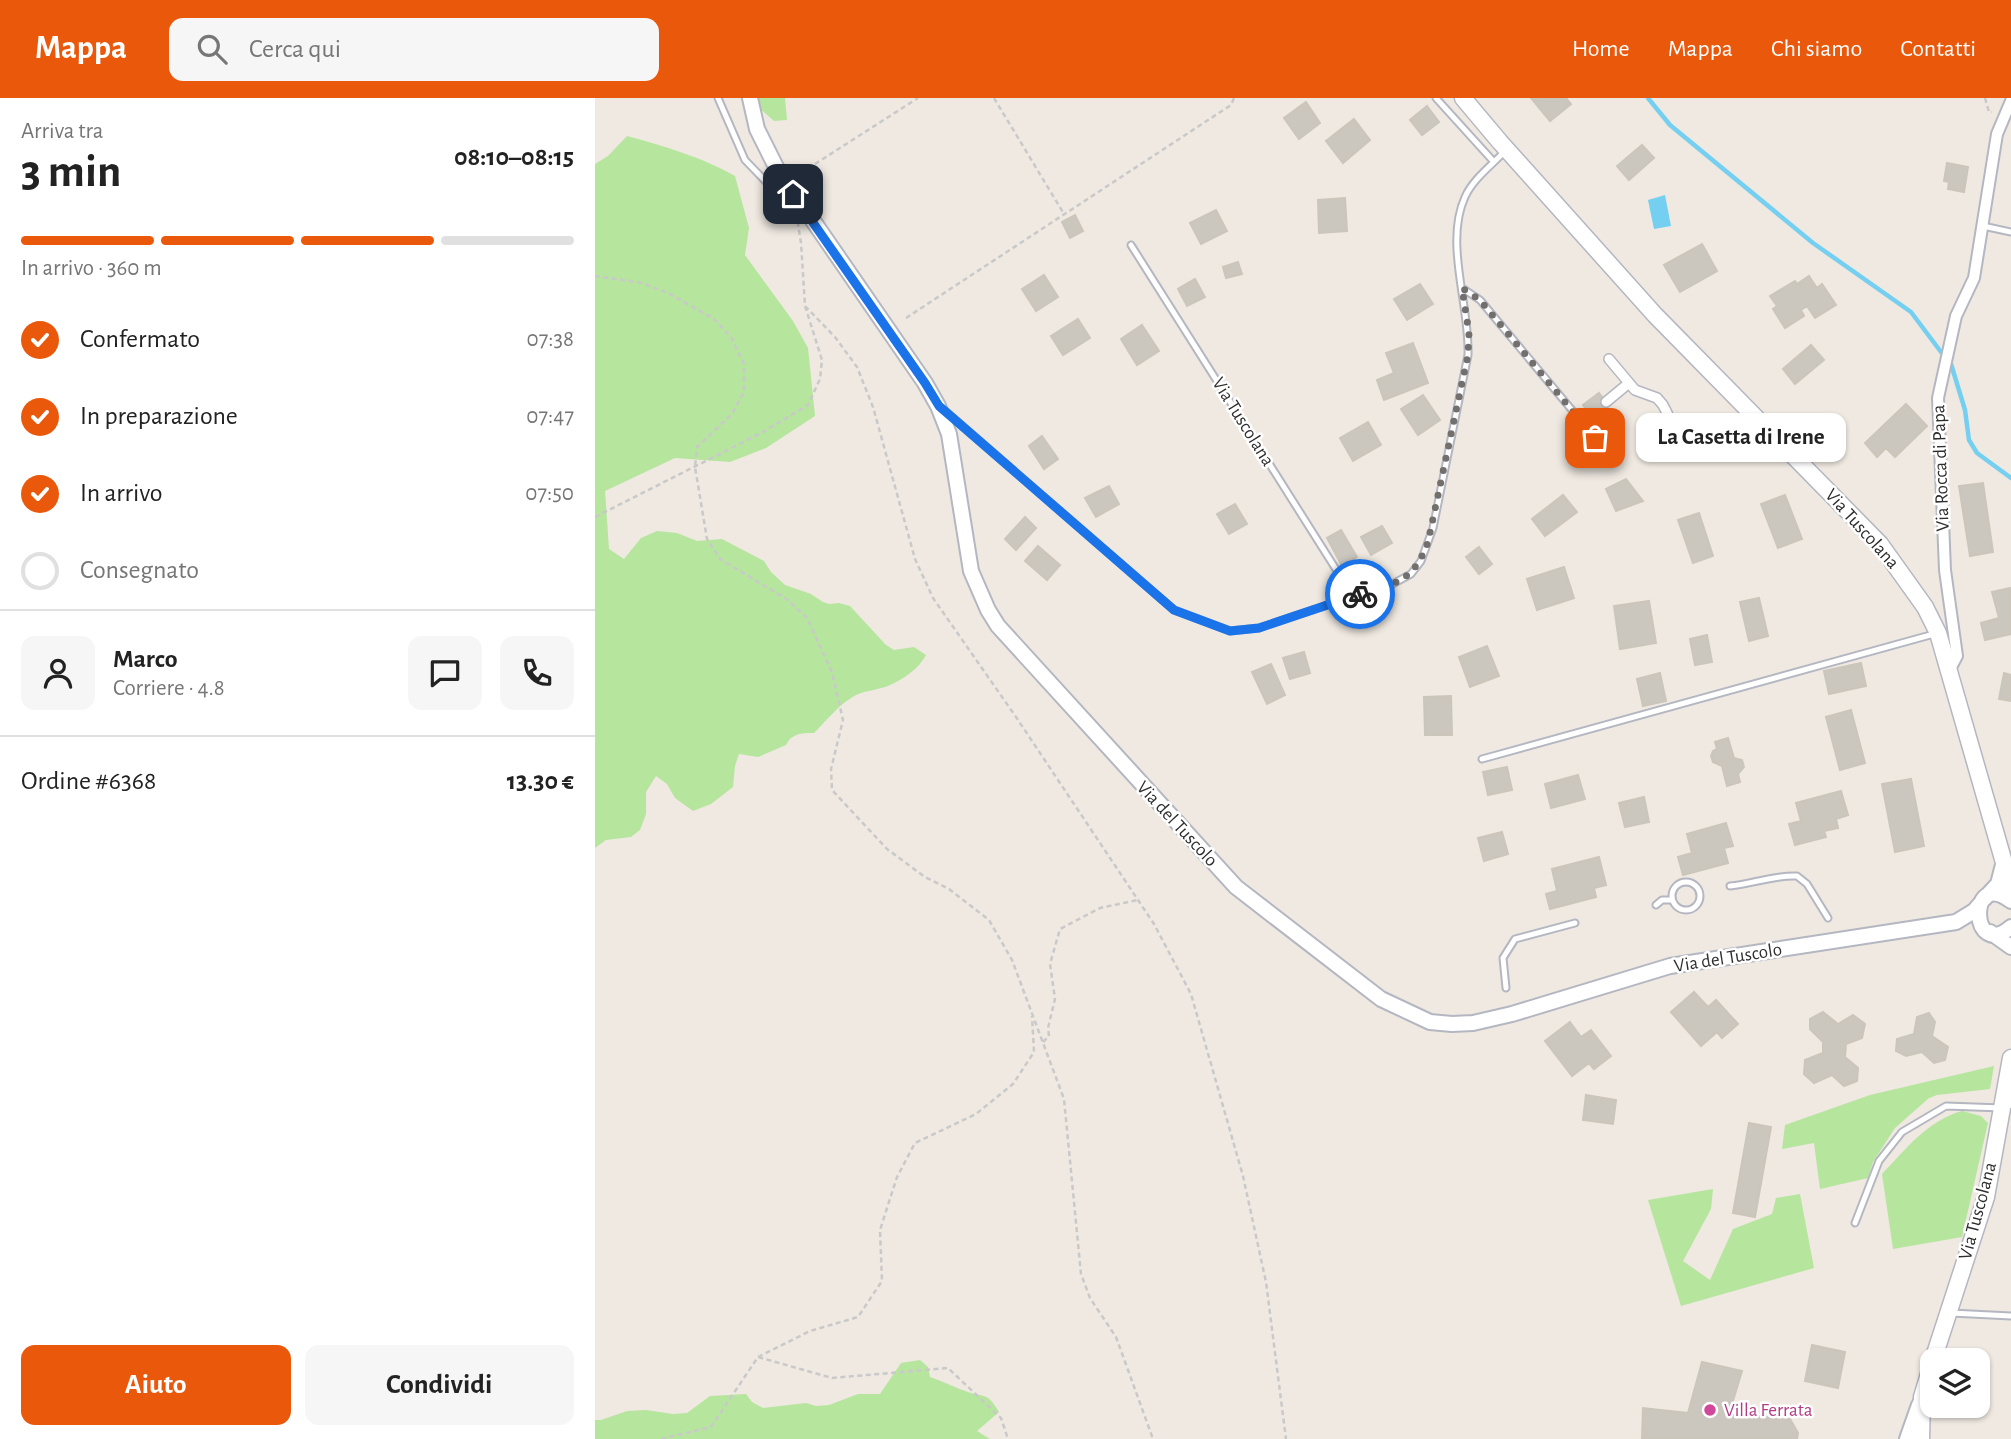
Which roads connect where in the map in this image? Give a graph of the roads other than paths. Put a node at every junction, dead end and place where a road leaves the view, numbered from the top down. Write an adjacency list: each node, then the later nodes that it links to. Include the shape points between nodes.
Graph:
1 (718, 98): 8 (lane, via 744,160 772,188)
2 (750, 98): 8 (street, Via del Tuscolo, via 765,149)
3 (1436, 98): 7 (lane)
4 (1464, 98): 6 (main road, Via Tuscolana)
5 (2011, 101): 9 (street, Via Rocca di Papa, via 1997,134)
6 (1506, 150): 7 (lane); 17 (main road, Via Tuscolana, via 1655,315)
7 (1494, 162): 12 (lane, via 1464,198 1457,231)
8 (793, 194): 16 (street, Via del Tuscolo)
9 (1983, 226): 10 (lane); 23 (street, Via Rocca di Papa, via 1974,278 1956,316 1938,398 1945,570 1957,656)
10 (2011, 232)
11 (1131, 245): 21 (lane, Via Tuscolana, via 1344,582)
12 (1462, 288): 20 (lane, via 1480,300); 21 (lane, via 1468,355 1428,542 1411,574)
13 (1608, 359): 14 (street)
14 (1629, 383): 15 (street); 18 (street, via 1657,398)
15 (1606, 402)
16 (939, 406): 21 (lane, via 1174,610 1230,631 1259,628); 33 (street, Via del Tuscolo, via 949,434 971,571 1004,634 1236,887 1364,986 1403,1010 1430,1022 1473,1023 1670,966)
17 (1758, 420): 18 (lane, via 1751,433 1719,447); 22 (main road, Via Tuscolana, via 1879,544 1925,607)
18 (1677, 433): 19 (lane)
19 (1652, 452)
20 (1612, 458)
21 (1360, 594)
22 (1938, 633): 23 (main road, Via Tuscolana); 24 (lane)
23 (1949, 671): 25 (main road, Via Tuscolana)
24 (1482, 759)
25 (2004, 862): 27 (main road, Via Tuscolana); 29 (street, via 1998,884)
26 (1730, 886): 32 (lane, via 1797,876)
27 (2011, 887)
28 (1672, 900): 28 (lane, via 1679,908 1693,909 1700,902 1700,892 1692,882 1682,882 1675,887); 31 (lane)
29 (1982, 901): 30 (street, via 2000,895); 33 (street); 36 (street, via 1978,920)
30 (2011, 901)
31 (1656, 905)
32 (1828, 918)
33 (1956, 922): 36 (street)
34 (1575, 923): 38 (lane, via 1515,939 1503,958)
35 (2011, 927): 36 (street, via 2002,933)
36 (1988, 932): 37 (street)
37 (2011, 947)
38 (1506, 988)
39 (2011, 1058): 40 (main road, Via Tuscolana)
40 (2007, 1106): 41 (lane, via 1946,1107 1902,1132 1879,1161); 42 (main road, Via Tuscolana, via 1986,1197)
41 (1856, 1223)
42 (1948, 1312): 43 (lane); 44 (main road, Via Tuscolana)
43 (2011, 1316)
44 (1937, 1348)
45 (1920, 1402): 47 (street)
46 (1921, 1418): 48 (main road, Via Tuscolana)
47 (1907, 1439)
48 (1921, 1439)

